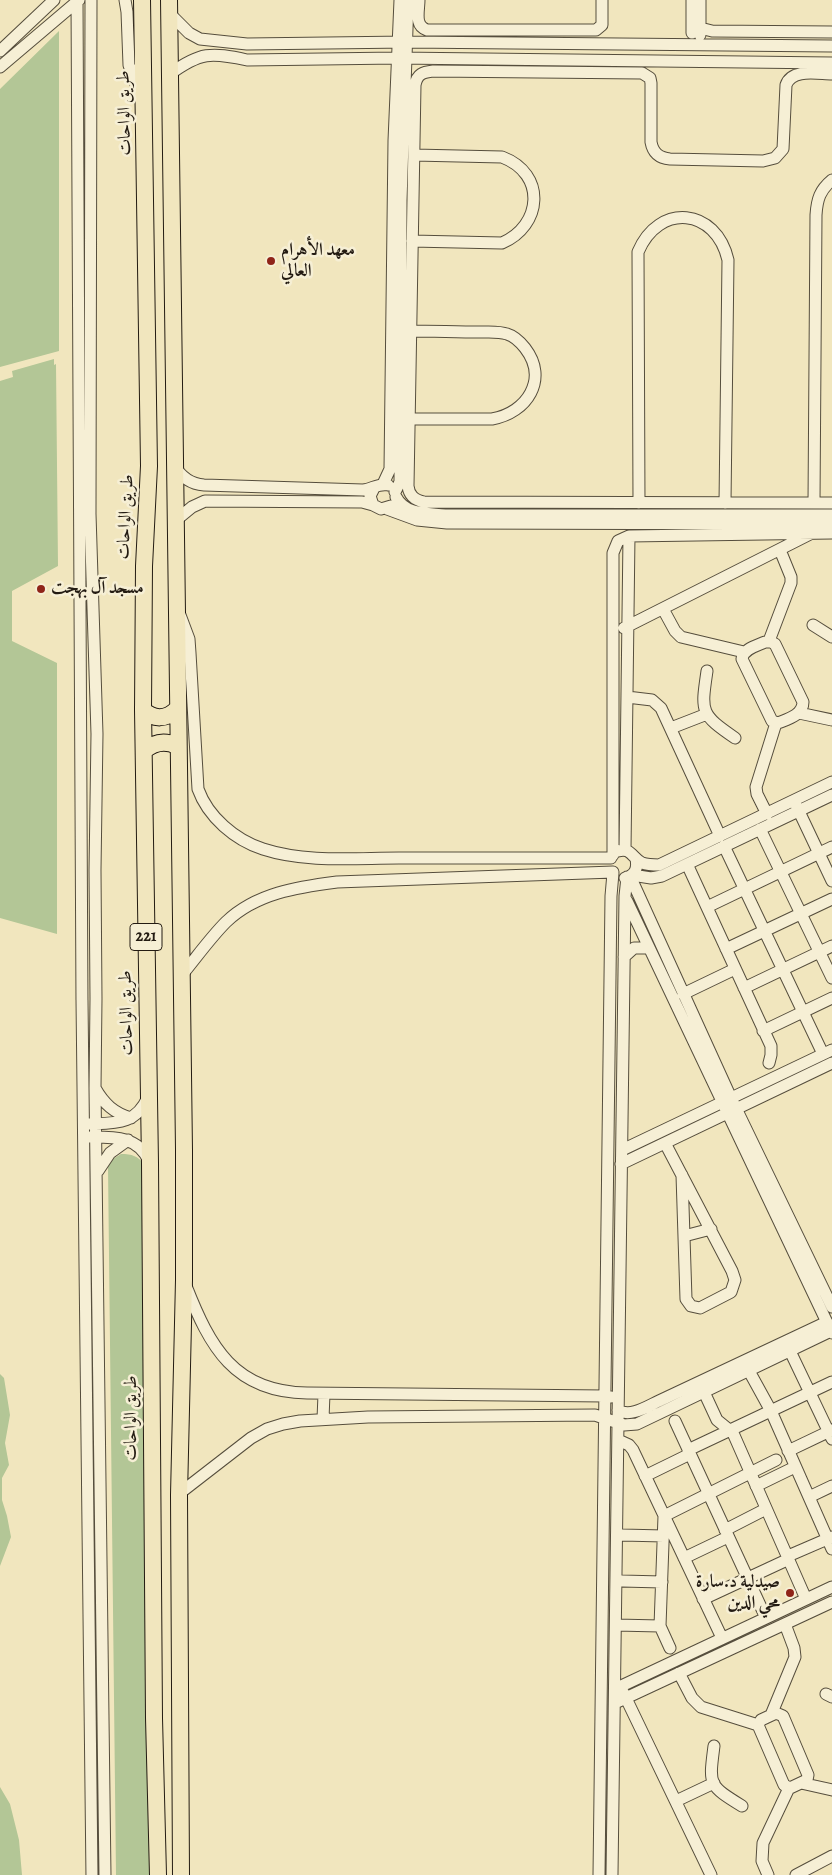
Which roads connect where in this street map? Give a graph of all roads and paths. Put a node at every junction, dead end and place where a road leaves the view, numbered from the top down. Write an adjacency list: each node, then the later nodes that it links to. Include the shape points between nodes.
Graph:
1 (54, 0): 13 (street)
2 (77, 0): 15 (street); 83 (street)
3 (91, 0): 82 (street, via 90,514)
4 (125, 0): 34 (street, via 129,65)
5 (142, 0): 34 (highway, طريق الواحات / 221)
6 (400, 0): 18 (street)
7 (408, 0): 18 (street)
8 (419, 0): 9 (street, via 418,21 421,28 428,30 596,30 602,25)
9 (602, 0)
10 (692, 0): 20 (street)
11 (700, 0): 14 (street)
12 (169, 7): 17 (street, via 194,36); 31 (highway, 221)
13 (34, 20): 15 (street); 23 (street)
14 (700, 28): 16 (street, via 712,31); 20 (street)
15 (45, 29): 30 (street)
16 (832, 32)
17 (226, 42): 19 (street); 24 (street)
18 (402, 42): 19 (street); 20 (street); 25 (street)
19 (285, 44): 26 (street)
20 (696, 44): 21 (street)
21 (743, 45): 22 (street); 28 (street)
22 (832, 46)
23 (0, 51)
24 (227, 55): 26 (street, via 246,60); 31 (street, via 210,54 194,58)
25 (402, 58): 26 (street); 27 (street); 35 (street)
26 (285, 59)
27 (646, 60): 28 (street); 33 (street)
28 (742, 61): 29 (street)
29 (832, 62)
30 (0, 67)
31 (170, 74): 43 (highway, 221)
32 (832, 74): 33 (street, via 796,74 788,80 783,149 769,161 670,160 660,157 650,142 651,83)
33 (646, 75): 36 (street, via 423,72 416,85)
34 (145, 108): 76 (highway, طريق الواحات / 221, via 149,466 144,566)
35 (399, 141): 38 (street); 44 (street, via 390,468)
36 (414, 155): 38 (street); 39 (street, via 502,157 520,168 529,179 534,200 521,231 502,243)
37 (832, 180): 50 (street, via 817,198 816,215)
38 (407, 200): 39 (street); 41 (street)
39 (412, 241): 40 (street)
40 (411, 331): 41 (street); 42 (street, via 507,333 522,345 535,372 533,387 526,401 500,418)
41 (405, 374): 42 (street); 47 (street, via 400,482)
42 (409, 419): 55 (street, via 408,486 411,495 419,501)
43 (174, 465): 45 (street, via 185,479 198,485); 59 (highway, 221)
44 (378, 486): 46 (street, via 363,490); 47 (street, via 392,488); 54 (street, via 370,496)
45 (293, 488): 46 (street); 48 (street)
46 (318, 488): 49 (street)
47 (396, 495): 55 (street, via 404,508 437,514); 56 (street, via 395,502)
48 (293, 502): 49 (street); 59 (street, via 205,501 192,507)
49 (318, 502): 54 (street)
50 (814, 502): 52 (street); 53 (street)
51 (638, 503): 52 (street); 52 (street, via 638,252 652,229 664,221 678,218 706,224 717,234 728,260); 55 (street)
52 (725, 503)
53 (832, 503)
54 (373, 505): 56 (street)
55 (608, 508): 58 (street)
56 (387, 509): 58 (street, via 417,520 447,523)
57 (832, 515): 58 (street)
58 (733, 519): 60 (street)
59 (175, 522): 65 (highway, 221)
60 (832, 524)
61 (812, 534): 62 (street); 63 (street); 64 (street)
62 (832, 534)
63 (629, 536): 68 (street); 69 (street, via 618,541 613,553)
64 (780, 550): 66 (street); 71 (street, via 791,583)
65 (176, 605): 75 (highway, 221); 98 (street, via 190,653 198,789 216,819 245,841 278,853 335,858)
66 (663, 609): 68 (street); 72 (street, via 681,637)
67 (813, 625): 70 (street)
68 (628, 626): 69 (street); 74 (street)
69 (613, 633): 98 (street)
70 (832, 637)
71 (769, 641): 72 (street); 77 (street, via 775,644 803,702)
72 (744, 652): 80 (street, via 744,662 772,721)
73 (708, 671): 78 (street, via 703,693)
74 (627, 698): 81 (street, via 647,698 657,704); 96 (street)
75 (177, 709): 76 (highway, via 160,718); 85 (highway, 221)
76 (143, 710): 88 (highway, طريق الواحات / 221)
77 (799, 713): 79 (street); 80 (street)
78 (707, 714): 81 (street); 84 (street)
79 (832, 720)
80 (776, 723): 92 (street, via 756,787)
81 (670, 728): 94 (street)
82 (97, 734): 83 (street); 86 (street)
83 (80, 735): 87 (street)
84 (735, 738)
85 (178, 746): 88 (highway, via 166,742 154,744); 121 (highway, 221)
86 (97, 747): 87 (street); 126 (street)
87 (80, 748): 127 (street)
88 (144, 751): 139 (highway, طريق الواحات / 221)
89 (832, 782): 91 (street)
90 (832, 795): 91 (street)
91 (796, 806): 92 (street); 93 (street); 97 (street)
92 (767, 814): 94 (street)
93 (760, 829): 94 (street); 101 (street)
94 (722, 841): 100 (street); 103 (street); 106 (street)
95 (832, 847): 97 (street)
96 (625, 850): 98 (street); 99 (street)
97 (819, 853): 101 (street); 105 (street)
98 (612, 856): 102 (street, via 610,865)
99 (636, 859): 103 (street); 104 (street, via 636,870)
100 (687, 864): 103 (street); 111 (street)
101 (781, 872): 106 (street); 112 (street)
102 (613, 873): 104 (street, via 620,877); 107 (street); 121 (street, via 337,882 276,893 243,909 226,922)
103 (657, 873): 104 (street); 109 (street, via 643,884)
104 (630, 876): 108 (street); 109 (street)
105 (832, 881)
106 (744, 889): 111 (street); 113 (street)
107 (611, 896): 108 (street); 133 (street)
108 (625, 896): 115 (street); 118 (street)
109 (640, 897): 124 (street)
110 (832, 899): 112 (street)
111 (707, 907): 116 (street)
112 (801, 913): 113 (street); 117 (street)
113 (764, 931): 116 (street); 120 (street)
114 (832, 946): 117 (street)
115 (648, 948): 118 (street, via 634,948); 131 (street)
116 (726, 949): 119 (street)
117 (819, 952): 120 (street); 122 (street)
118 (624, 957): 134 (street)
119 (735, 969): 123 (street); 124 (street)
120 (783, 969): 123 (street); 128 (street)
121 (182, 976): 159 (highway, 221)
122 (832, 978)
123 (744, 988): 132 (street)
124 (683, 994): 131 (street)
125 (832, 998): 128 (street)
126 (96, 999): 127 (street); 130 (street)
127 (82, 1000): 129 (street)
128 (803, 1012): 132 (street); 135 (street)
129 (83, 1020): 130 (street); 144 (street)
130 (96, 1020): 138 (street)
131 (691, 1024): 140 (street)
132 (763, 1031): 136 (street, via 771,1046)
133 (609, 1043): 134 (street); 157 (street)
134 (623, 1044): 149 (street)
135 (829, 1052): 140 (street)
136 (769, 1063)
137 (832, 1063): 141 (street)
138 (95, 1088): 142 (street, via 113,1110); 143 (street)
139 (148, 1097): 142 (street, via 144,1106); 150 (highway, طريق الواحات / 221)
140 (726, 1100): 141 (street); 149 (street)
141 (732, 1111): 148 (street); 154 (street)
142 (131, 1118): 143 (street)
143 (96, 1123): 144 (street); 146 (street)
144 (84, 1124): 145 (street)
145 (84, 1137): 146 (street); 184 (street)
146 (96, 1137): 147 (street); 152 (street)
147 (128, 1140): 150 (street, via 139,1146); 152 (street, via 110,1153)
148 (666, 1143): 151 (street); 153 (street)
149 (622, 1150): 151 (street)
150 (150, 1162): 237 (highway, طريق الواحات / 221)
151 (622, 1164): 158 (street)
152 (98, 1172): 184 (street)
153 (682, 1176): 155 (street); 156 (street)
154 (787, 1226): 160 (street); 161 (street)
155 (710, 1229): 156 (street); 156 (street, via 735,1280 731,1292 704,1307 695,1308 686,1299)
156 (684, 1236)
157 (607, 1258): 158 (street); 169 (street)
158 (620, 1259): 171 (street)
159 (184, 1280): 167 (street, via 208,1334 231,1366 257,1383 276,1390); 191 (highway, 221)
160 (832, 1307)
161 (830, 1329): 162 (street); 170 (street)
162 (790, 1351): 163 (street); 166 (street)
163 (748, 1371): 165 (street); 173 (street)
164 (832, 1382): 166 (street)
165 (704, 1392): 172 (street); 179 (street, via 717,1420)
166 (810, 1392): 173 (street); 180 (street)
167 (324, 1394): 168 (street); 176 (street)
168 (582, 1396): 169 (street); 174 (street, via 586,1406)
169 (605, 1396): 171 (street, via 613,1398); 175 (street)
170 (664, 1399): 171 (street, via 633,1412 622,1412); 172 (street)
171 (618, 1406): 178 (street)
172 (669, 1410): 178 (street, via 634,1425)
173 (770, 1411): 179 (street); 182 (street)
174 (582, 1415): 175 (street); 176 (street)
175 (604, 1417): 178 (street); 200 (street)
176 (323, 1419): 191 (street, via 266,1429)
177 (674, 1421): 183 (street)
178 (618, 1422): 181 (street)
179 (729, 1431): 183 (street); 187 (street)
180 (831, 1433): 182 (street)
181 (618, 1440): 188 (street, via 633,1450); 201 (street)
182 (788, 1451): 186 (street)
183 (689, 1452): 188 (street); 192 (street)
184 (93, 1455): 230 (street); 231 (street)
185 (776, 1460): 187 (street)
186 (796, 1467): 189 (street); 193 (street)
187 (750, 1473): 189 (street); 192 (street)
188 (645, 1476): 195 (street)
189 (756, 1486): 194 (street)
190 (832, 1486): 193 (street)
191 (180, 1493): 238 (highway, 221)
192 (708, 1494): 195 (street); 196 (street)
193 (809, 1497): 199 (street)
194 (766, 1509): 196 (street); 203 (street)
195 (664, 1516): 198 (street); 202 (street)
196 (727, 1534): 202 (street); 204 (street)
197 (622, 1536): 198 (street)
198 (664, 1536): 206 (street)
199 (830, 1542): 203 (street)
200 (603, 1553): 201 (street); 239 (street)
201 (616, 1553): 213 (street)
202 (684, 1558): 208 (street)
203 (788, 1558): 204 (street); 209 (street)
204 (747, 1578): 208 (street); 211 (street)
205 (622, 1581): 206 (street)
206 (662, 1582): 214 (street)
207 (832, 1587): 209 (street)
208 (703, 1599): 215 (street)
209 (806, 1599): 211 (street)
210 (832, 1602): 212 (street)
211 (766, 1618): 215 (street)
212 (785, 1624): 218 (street); 223 (street, via 795,1657)
213 (616, 1625): 214 (street); 220 (street)
214 (660, 1626): 217 (street)
215 (722, 1638): 216 (street)
216 (704, 1647): 218 (street); 220 (street)
217 (670, 1648)
218 (709, 1659): 219 (street)
219 (679, 1673): 221 (street); 224 (street, via 692,1698 701,1707)
220 (618, 1687): 221 (street); 222 (street)
221 (626, 1697): 222 (street); 232 (street)
222 (614, 1703): 240 (street)
223 (771, 1715): 224 (street); 227 (street, via 778,1713 783,1716 808,1775 807,1780)
224 (758, 1725): 228 (street, via 784,1785)
225 (714, 1746): 226 (street, via 711,1766)
226 (714, 1783): 232 (street); 233 (street, via 726,1797)
227 (801, 1783): 228 (street); 229 (street)
228 (789, 1788): 242 (street, via 763,1843 762,1861)
229 (832, 1790)
230 (104, 1799): 231 (street); 236 (street)
231 (91, 1800): 235 (street)
232 (676, 1802): 241 (street)
233 (742, 1806)
234 (832, 1856): 243 (street)
235 (92, 1875)
236 (105, 1875)
237 (158, 1875)
238 (181, 1875)
239 (599, 1875)
240 (612, 1875)
241 (711, 1875)
242 (768, 1875)
243 (796, 1875)

